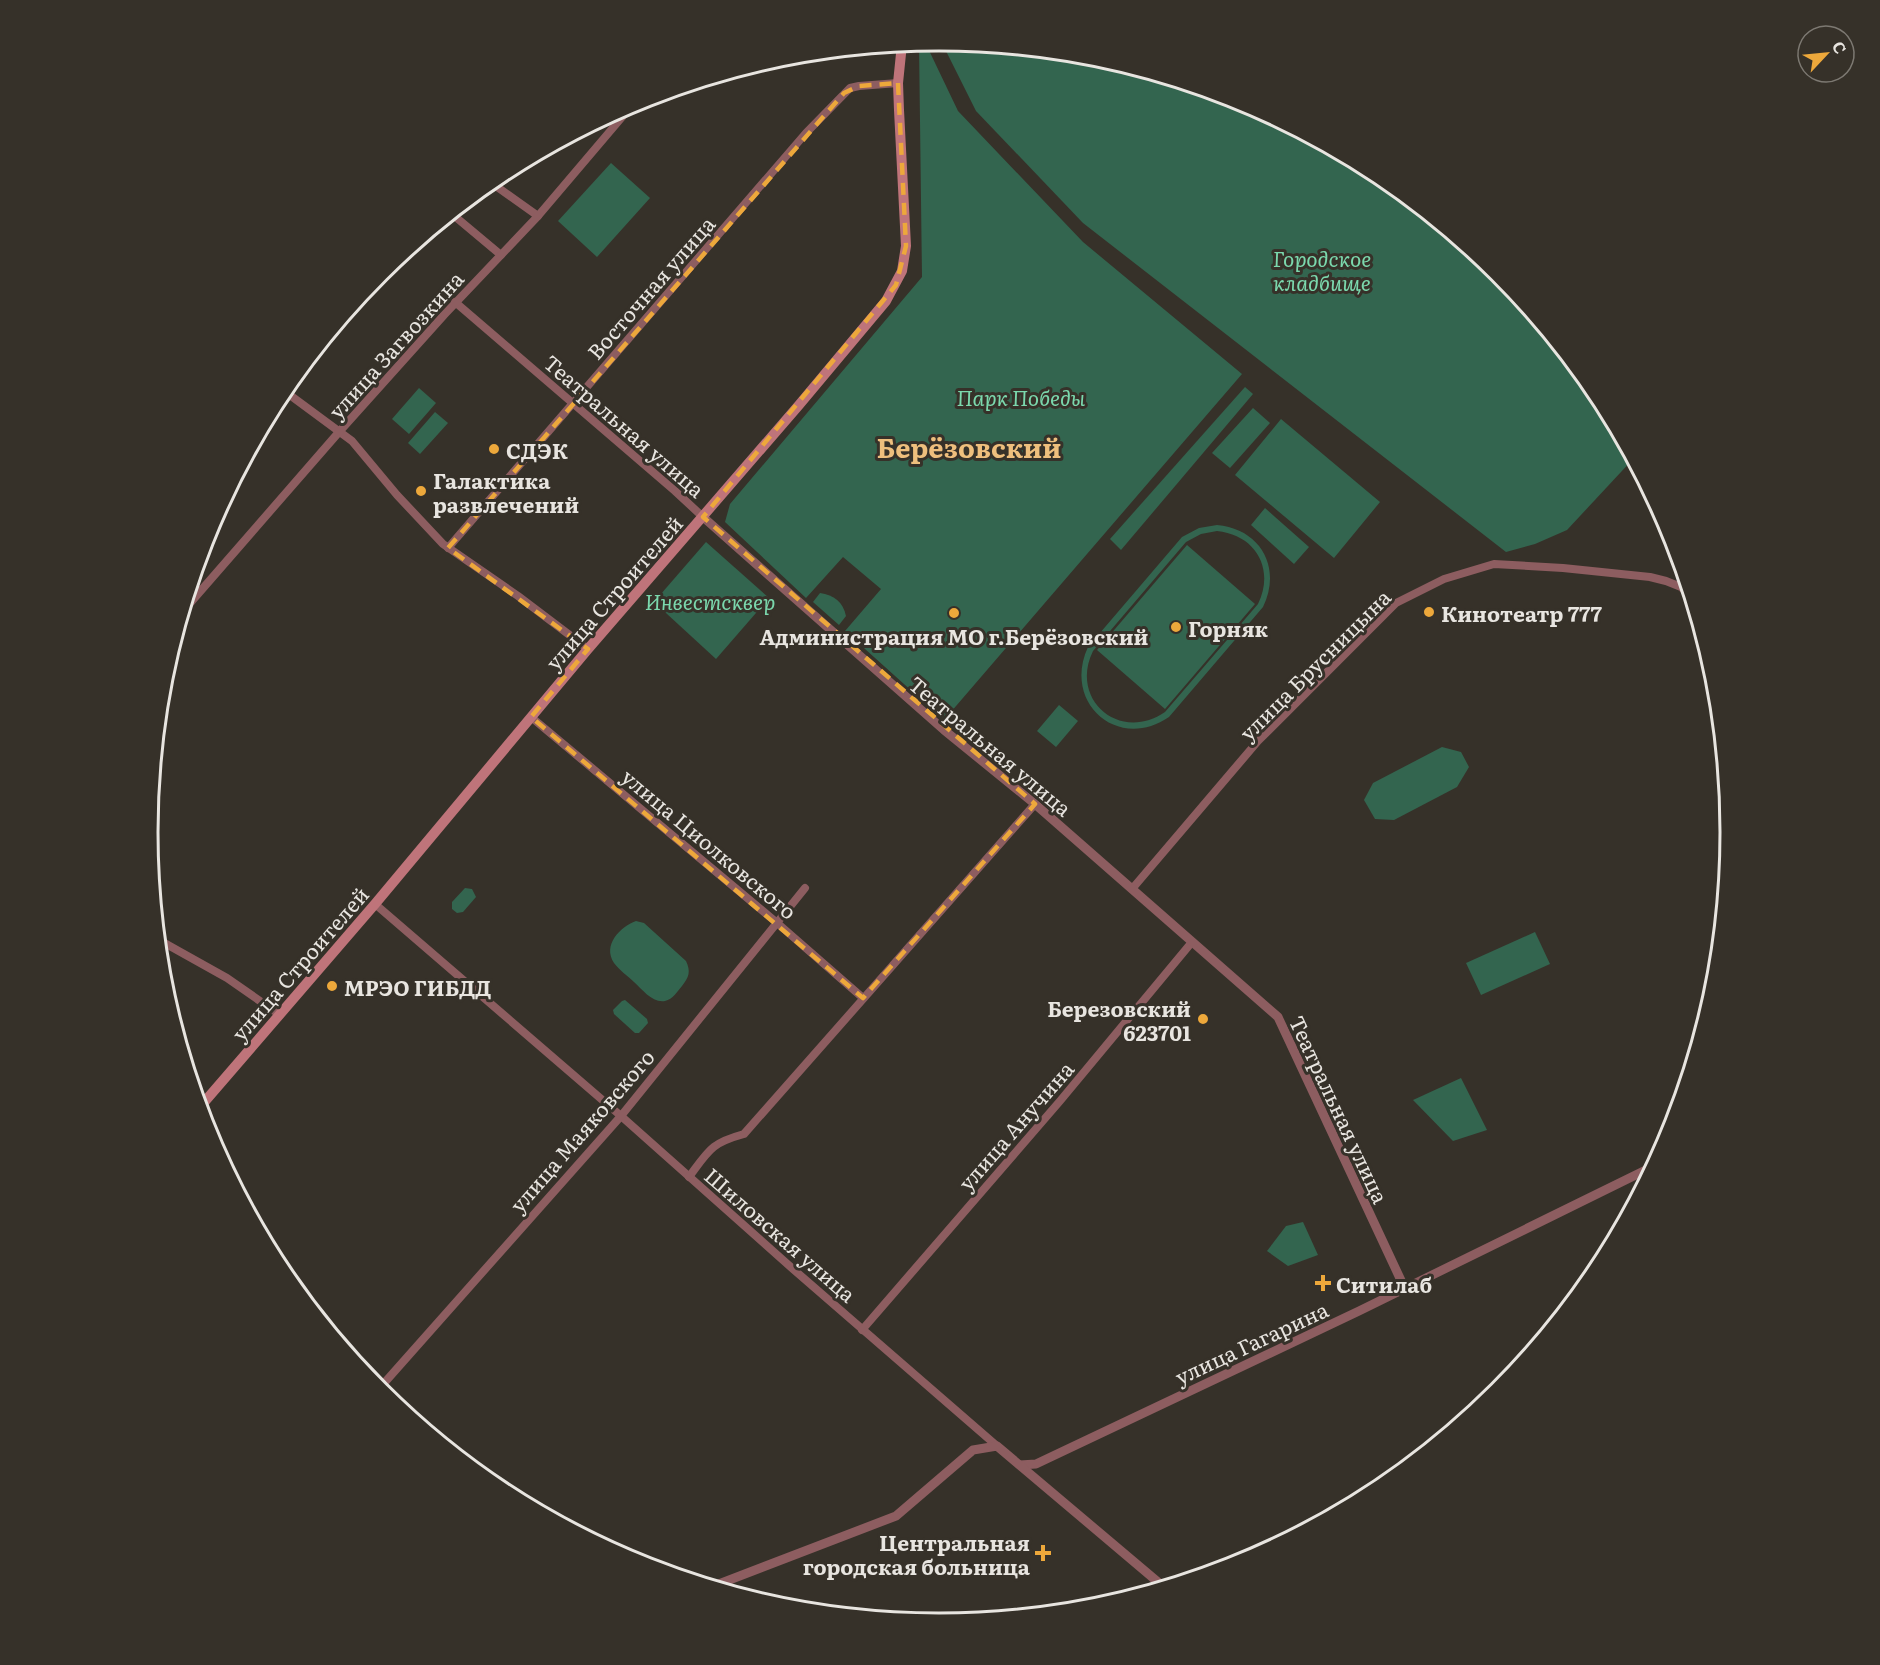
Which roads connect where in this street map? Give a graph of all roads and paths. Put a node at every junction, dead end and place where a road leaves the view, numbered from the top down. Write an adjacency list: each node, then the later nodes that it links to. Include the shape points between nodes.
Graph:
1 (901, 53): 2 (main road, улица Строителей)
2 (898, 83): 10 (street, Восточная улица, via 859,86 844,93); 12 (main road, улица Строителей, via 906,246 899,278 886,301)
3 (620, 120): 5 (street, улица Загвозкина)
4 (499, 188): 5 (street)
5 (538, 216): 7 (street, улица Загвозкина)
6 (457, 218): 7 (street)
7 (501, 255): 8 (street, улица Загвозкина)
8 (455, 303): 10 (street, Театральная улица); 11 (street, улица Загвозкина)
9 (291, 396): 11 (street)
10 (573, 404): 12 (street, Театральная улица); 13 (street, Восточная улица)
11 (339, 432): 13 (street, via 352,441); 15 (street, улица Загвозкина)
12 (703, 517): 16 (main road, улица Строителей); 18 (street, Театральная улица, via 950,735)
13 (448, 548): 16 (street)
14 (1682, 588): 20 (street, улица Брусницына, via 1650,577 1494,564 1444,579 1396,603 1258,741)
15 (195, 597)
16 (588, 649): 17 (main road, улица Строителей)
17 (531, 717): 21 (main road, улица Строителей); 22 (street, улица Циолковского)
18 (1035, 804): 20 (street, Театральная улица); 25 (street)
19 (805, 888): 22 (street, улица Маяковского)
20 (1132, 889): 23 (street, Театральная улица)
21 (375, 904): 26 (main road, улица Строителей); 28 (street, Шиловская улица)
22 (776, 922): 25 (street, улица Циолковского); 28 (street, улица Маяковского)
23 (1192, 942): 31 (street, Театральная улица, via 1278,1017); 32 (street, улица Анучина)
24 (167, 944): 26 (street, via 227,978)
25 (863, 998): 30 (street, via 744,1134 725,1139 710,1149)
26 (280, 1015): 27 (main road, улица Строителей)
27 (206, 1100)
28 (621, 1116): 30 (street, Шиловская улица); 33 (street, улица Маяковского)
29 (1644, 1171): 31 (street, улица Гагарина)
30 (689, 1177): 32 (street, Шиловская улица)
31 (1405, 1289): 35 (street, улица Гагарина, via 1036,1464)
32 (862, 1329): 34 (street, Шиловская улица)
33 (385, 1383)
34 (997, 1446): 35 (street, Шиловская улица); 37 (street, via 973,1450 896,1516)
35 (1020, 1465): 36 (street, Шиловская улица)
36 (1158, 1582)
37 (723, 1583)

